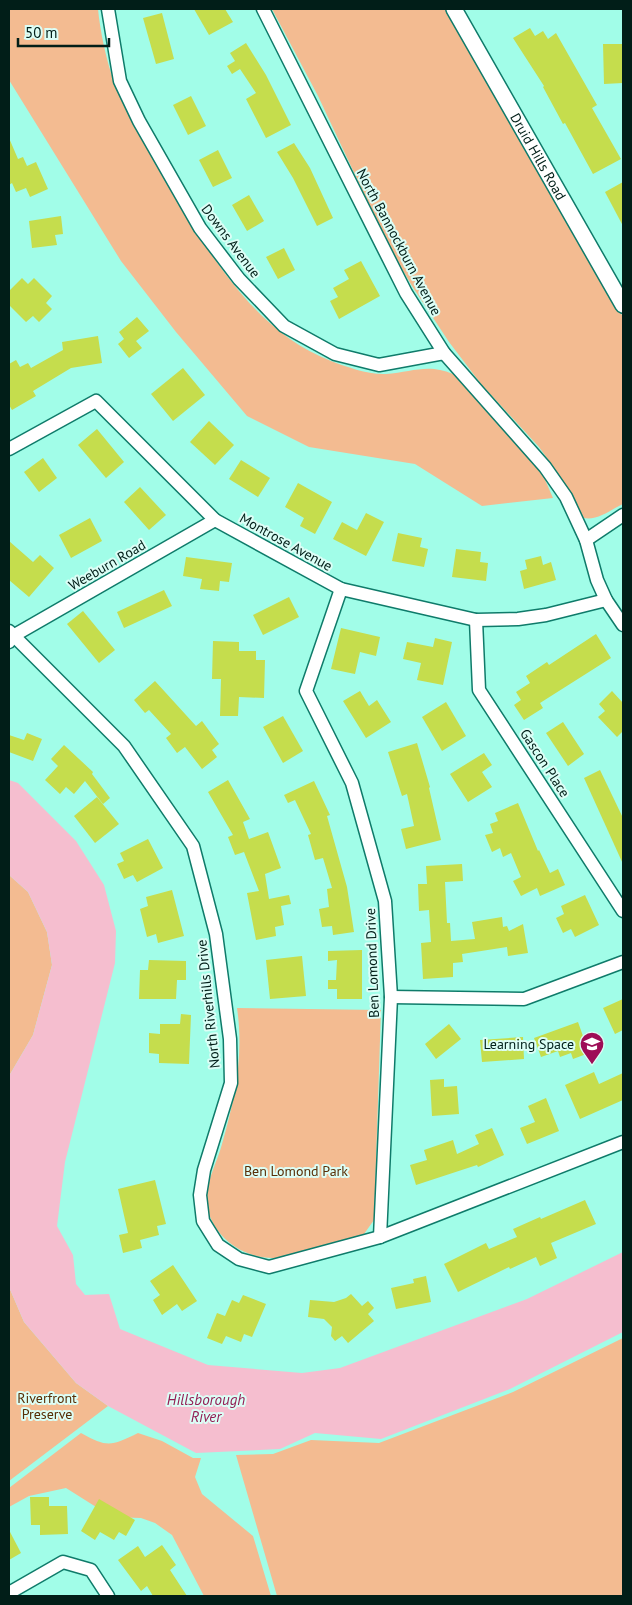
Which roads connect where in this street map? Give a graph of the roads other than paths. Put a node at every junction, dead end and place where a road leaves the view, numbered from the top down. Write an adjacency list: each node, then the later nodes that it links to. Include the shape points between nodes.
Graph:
1 (108, 9): 5 (street, Downs Avenue, via 120,81 139,121 200,228 239,280 284,326 335,354 379,365)
2 (263, 9): 5 (street, North Bannockburn Avenue, via 406,293)
3 (454, 9): 4 (street, Druid Hills Road)
4 (623, 305)
5 (444, 353): 9 (street, North Bannockburn Avenue, via 545,467 566,497)
6 (9, 448): 8 (street, Montrose Avenue, via 96,401)
7 (623, 515): 9 (street)
8 (215, 520): 10 (street, Montrose Avenue); 14 (street, Weeburn Road)
9 (586, 540): 11 (street, North Bannockburn Avenue)
10 (341, 589): 12 (street, Montrose Avenue); 17 (street, Ben Lomond Drive, via 306,691 352,783 385,901)
11 (606, 600): 12 (street, Montrose Avenue, via 546,615); 13 (street, North Bannockburn Avenue)
12 (476, 620): 15 (street, Gascon Place, via 479,690)
13 (623, 626)
14 (10, 637): 19 (street, North Riverhills Drive, via 124,746 193,846 216,934 230,1039 231,1083 204,1170 200,1195 203,1221 218,1245 239,1259 268,1267)
15 (623, 911)
16 (623, 962): 17 (street, via 524,999)
17 (391, 997): 19 (street, Ben Lomond Drive)
18 (623, 1142): 19 (street, North Riverhills Drive)
19 (380, 1237)
20 (9, 1593): 21 (street, via 63,1562 91,1570)
21 (108, 1596)

